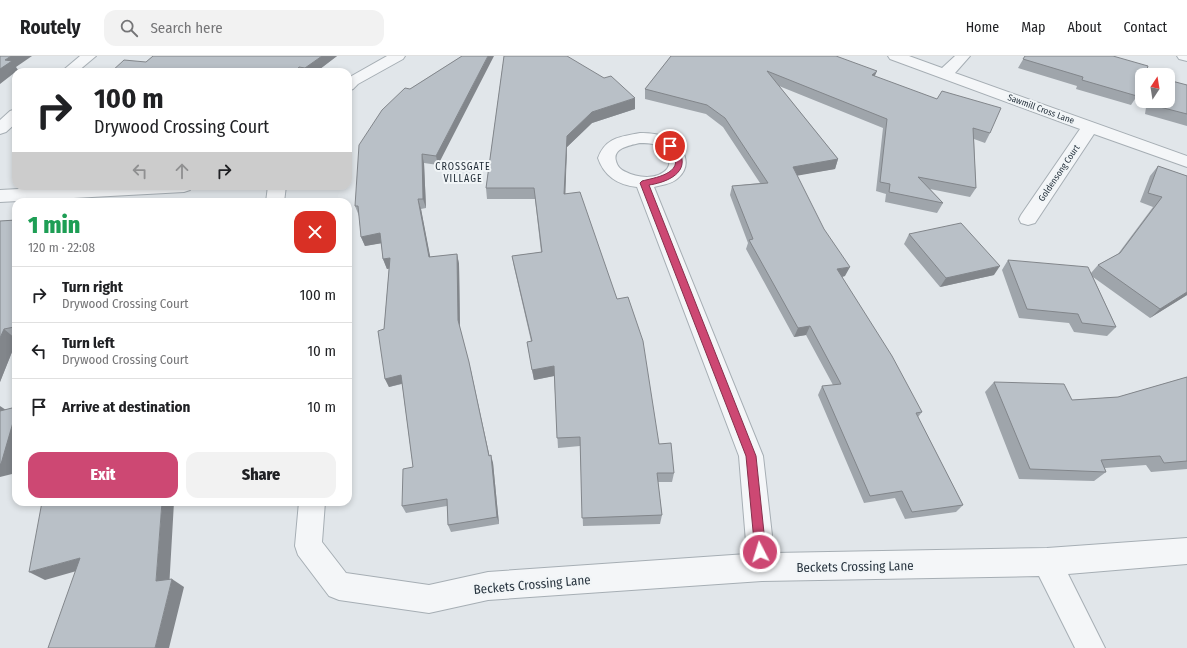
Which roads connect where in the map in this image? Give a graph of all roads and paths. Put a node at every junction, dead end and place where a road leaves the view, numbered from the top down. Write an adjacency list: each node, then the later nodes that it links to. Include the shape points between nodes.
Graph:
1 (89, 56): 7 (street)
2 (398, 56): 9 (street)
3 (895, 56): 8 (street, Sawmill Cross Lane)
4 (963, 56): 8 (street)
5 (1184, 56): 6 (street)
6 (1187, 57)
7 (73, 68)
8 (946, 74): 11 (street, Sawmill Cross Lane)
9 (352, 82)
10 (12, 118): 12 (street)
11 (1090, 127): 13 (street, Sawmill Cross Lane); 17 (street, Goldensong Court)
12 (0, 129)
13 (1187, 162)
14 (644, 183): 21 (street, via 751,456)
15 (110, 190): 16 (street)
16 (0, 196)
17 (1028, 219)
18 (312, 506): 21 (street, Beckets Crossing Lane, via 308,546 339,586 429,599 488,586)
19 (1187, 551): 20 (street, Beckets Crossing Lane)
20 (1047, 562): 21 (street, Beckets Crossing Lane); 22 (street)
21 (762, 567)
22 (1090, 648)

